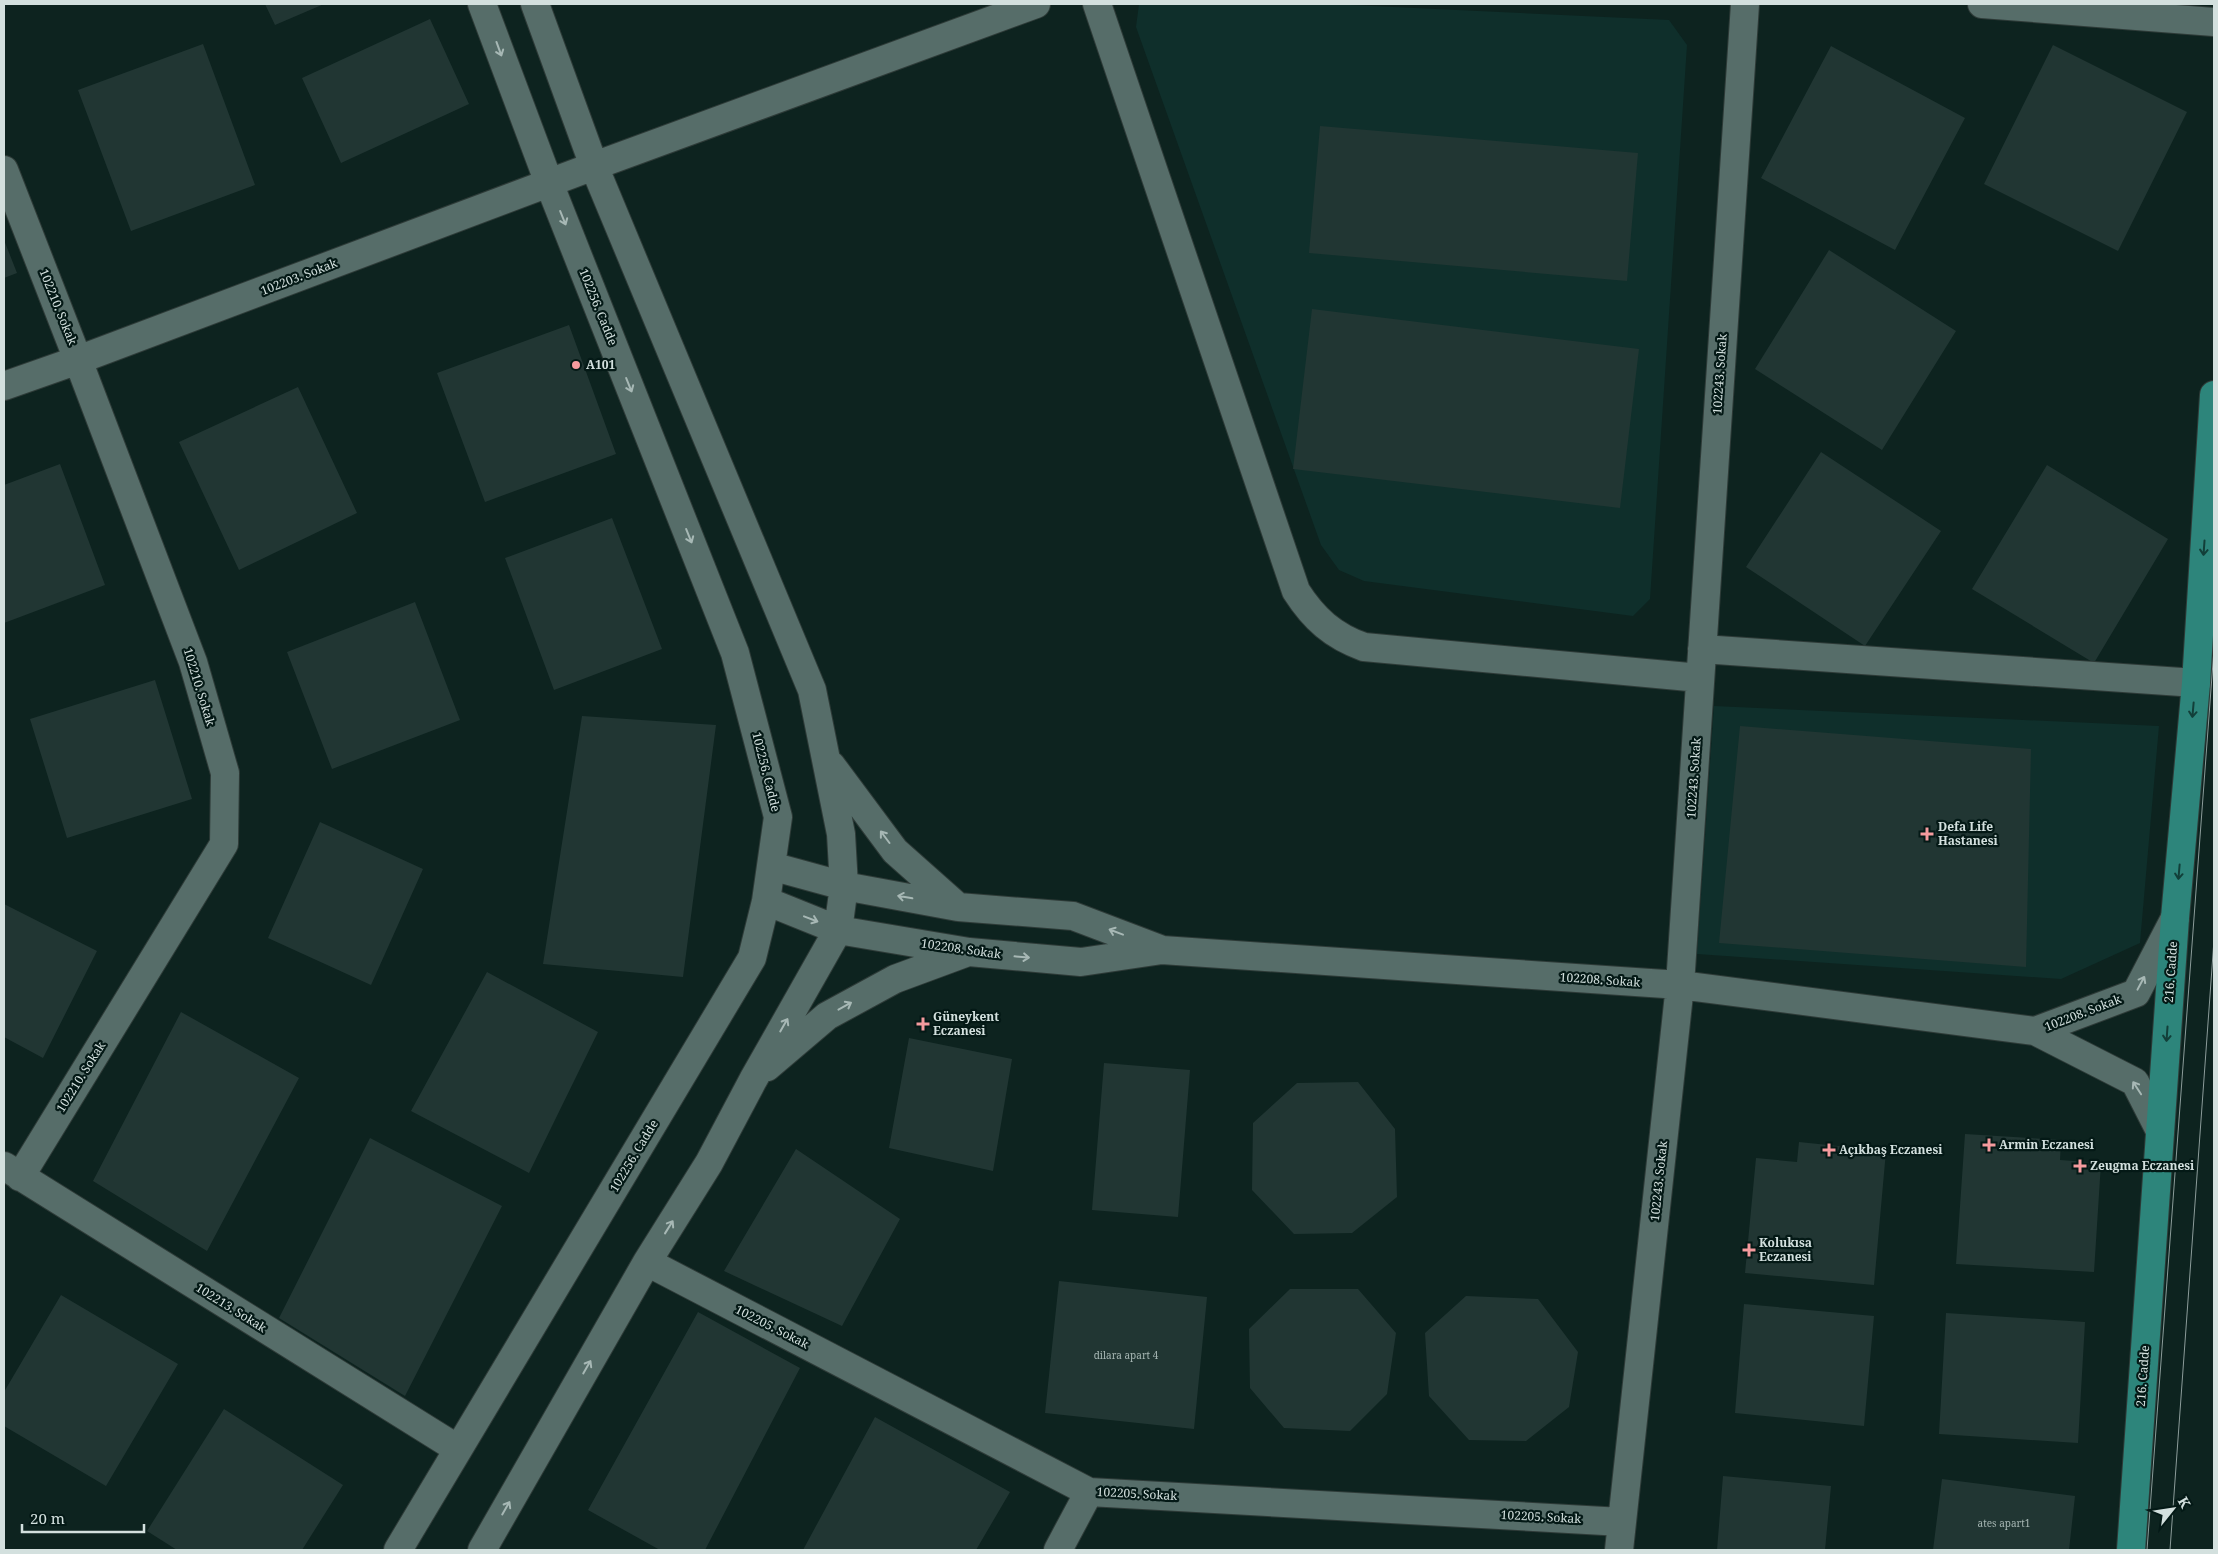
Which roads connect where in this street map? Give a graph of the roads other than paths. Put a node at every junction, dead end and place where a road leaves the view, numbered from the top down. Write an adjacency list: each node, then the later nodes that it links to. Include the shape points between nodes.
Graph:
1 (482, 4): 10 (street, 102256. Cadde, one-way to 10)
2 (534, 4): 8 (street)
3 (1036, 4): 8 (street, 102203. Sokak)
4 (1097, 4): 15 (street, via 1296,591 1316,618 1333,634 1364,647)
5 (1745, 4): 14 (street, 102243. Sokak)
6 (1982, 4): 7 (street)
7 (2214, 22)
8 (594, 166): 10 (street, 102203. Sokak); 17 (street, via 812,690)
9 (4, 170): 11 (street, 102210. Sokak)
10 (549, 183): 11 (street, 102203. Sokak); 18 (street, 102256. Cadde, one-way to 18, via 735,653 778,817)
11 (78, 360): 12 (street, 102203. Sokak); 30 (street, 102210. Sokak, via 193,662 225,773 224,844)
12 (4, 386)
13 (2214, 395): 16 (main road, 216. Cadde, one-way to 16)
14 (1702, 649): 15 (street, 102243. Sokak); 16 (street)
15 (1700, 678): 26 (street, 102243. Sokak)
16 (2196, 683): 22 (main road, 216. Cadde, one-way to 22)
17 (826, 759): 19 (street, via 841,834); 21 (street, one-way to 17, via 895,850)
18 (771, 866): 19 (street, 102208. Sokak); 20 (street, 102256. Cadde)
19 (844, 886): 21 (street, 102208. Sokak, one-way to 19); 23 (street)
20 (766, 902): 23 (street, 102208. Sokak, one-way to 23); 32 (street, 102256. Cadde, via 752,958)
21 (958, 906): 24 (street, 102208. Sokak, one-way to 21, via 1073,916)
22 (2175, 918): 27 (street, 102208. Sokak, one-way to 22, via 2136,993); 29 (main road, 216. Cadde, one-way to 29)
23 (838, 930): 25 (street, 102208. Sokak); 28 (street, one-way to 23)
24 (1162, 950): 25 (street, 102208. Sokak, one-way to 24, via 1081,962); 26 (street, 102208. Sokak)
25 (969, 952): 28 (street, one-way to 25, via 827,1016 895,979)
26 (1680, 985): 27 (street, 102208. Sokak); 34 (street, 102243. Sokak)
27 (2035, 1031): 29 (street, 102208. Sokak, one-way to 27, via 2135,1082)
28 (753, 1080): 31 (street, one-way to 28, via 709,1163)
29 (2160, 1131): 39 (main road, 216. Cadde)
30 (12, 1171): 32 (street, 102213. Sokak)
31 (646, 1262): 33 (street, 102205. Sokak); 36 (street, one-way to 31)
32 (458, 1450): 35 (street, 102256. Cadde)
33 (1089, 1492): 34 (street, 102205. Sokak); 37 (street)
34 (1622, 1522): 38 (street, 102243. Sokak)
35 (398, 1550)
36 (482, 1550)
37 (1058, 1550)
38 (1619, 1550)
39 (2131, 1550)

